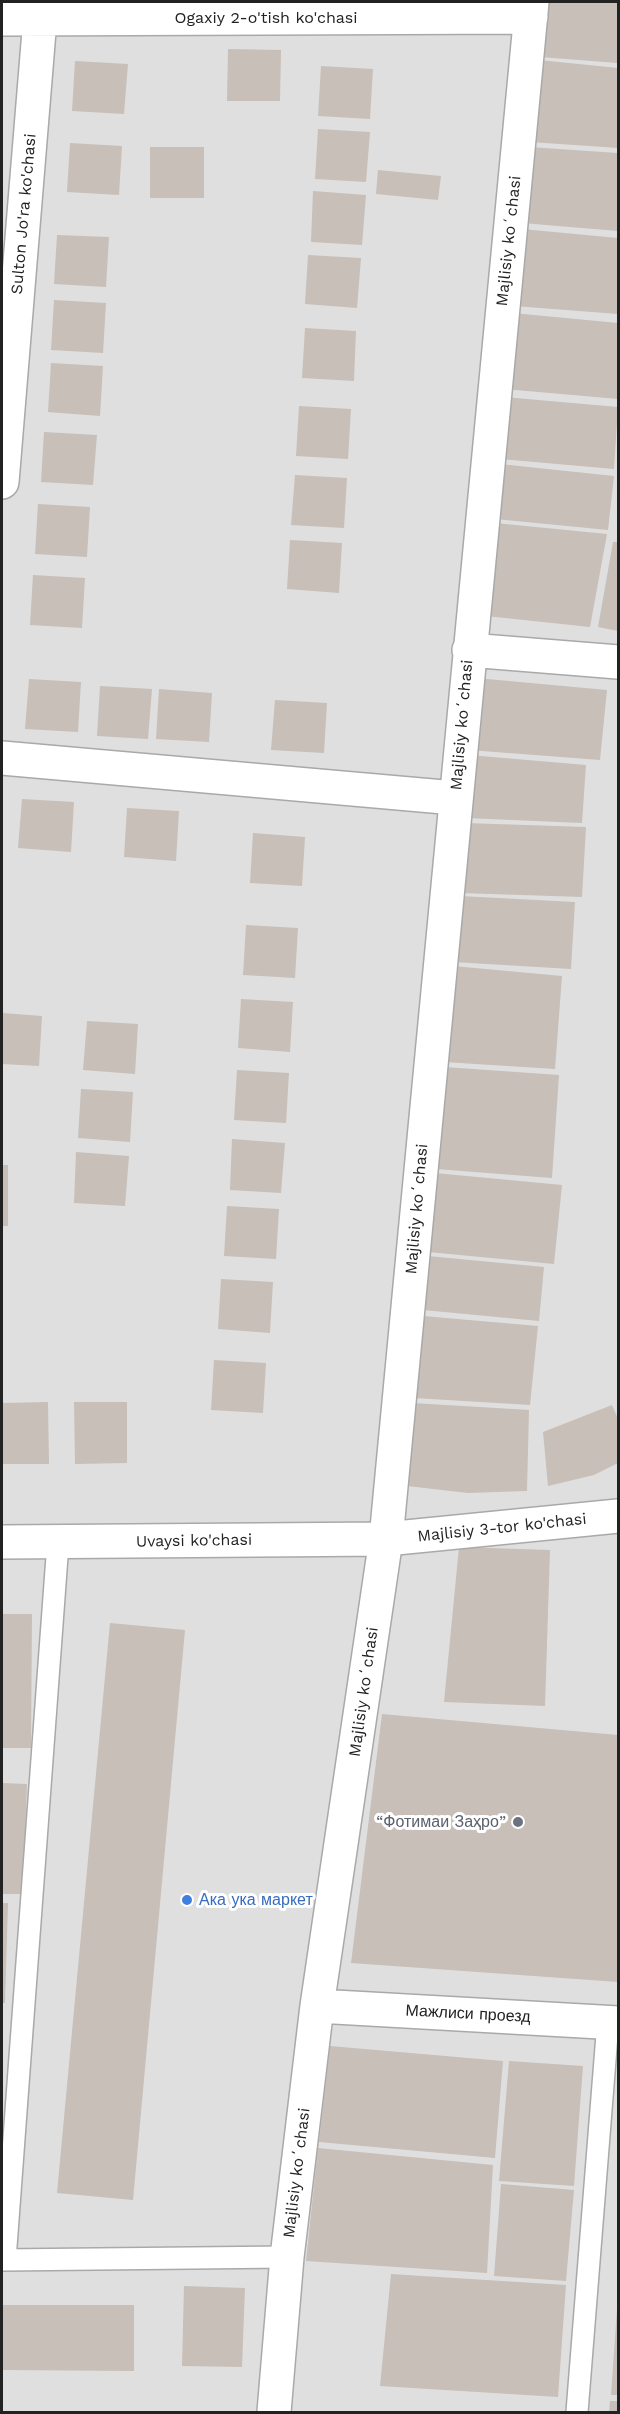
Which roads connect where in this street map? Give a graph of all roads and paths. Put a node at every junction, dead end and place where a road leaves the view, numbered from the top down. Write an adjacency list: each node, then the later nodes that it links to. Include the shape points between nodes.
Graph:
1 (532, 9): 3 (street, Ogaxiy 2-o'tish ko'chasi); 6 (street, Majlisiy koʻchasi)
2 (2, 19): 3 (street, Ogaxiy 2-o'tish ko'chasi)
3 (40, 19): 4 (street, Sulton Jo'ra ko'chasi)
4 (5, 389): 5 (street, Sulton Jo'ra ko'chasi)
5 (2, 482)
6 (469, 650): 7 (street); 9 (street, Majlisiy koʻchasi)
7 (618, 662)
8 (2, 758): 9 (street)
9 (456, 798): 11 (street, Majlisiy koʻchasi)
10 (618, 1516): 11 (street, Majlisiy 3-tor ko'chasi)
11 (386, 1539): 13 (street, Uvaysi ko'chasi); 14 (street, Majlisiy koʻchasi)
12 (2, 1542): 13 (street, Uvaysi ko'chasi)
13 (58, 1543): 17 (lane)
14 (317, 2006): 15 (street, Мажлиси проезд); 16 (street, Majlisiy koʻchasi)
15 (613, 2023): 19 (lane)
16 (287, 2257): 17 (lane); 18 (street, Majlisiy koʻchasi)
17 (3, 2260)
18 (274, 2412)
19 (577, 2412)

